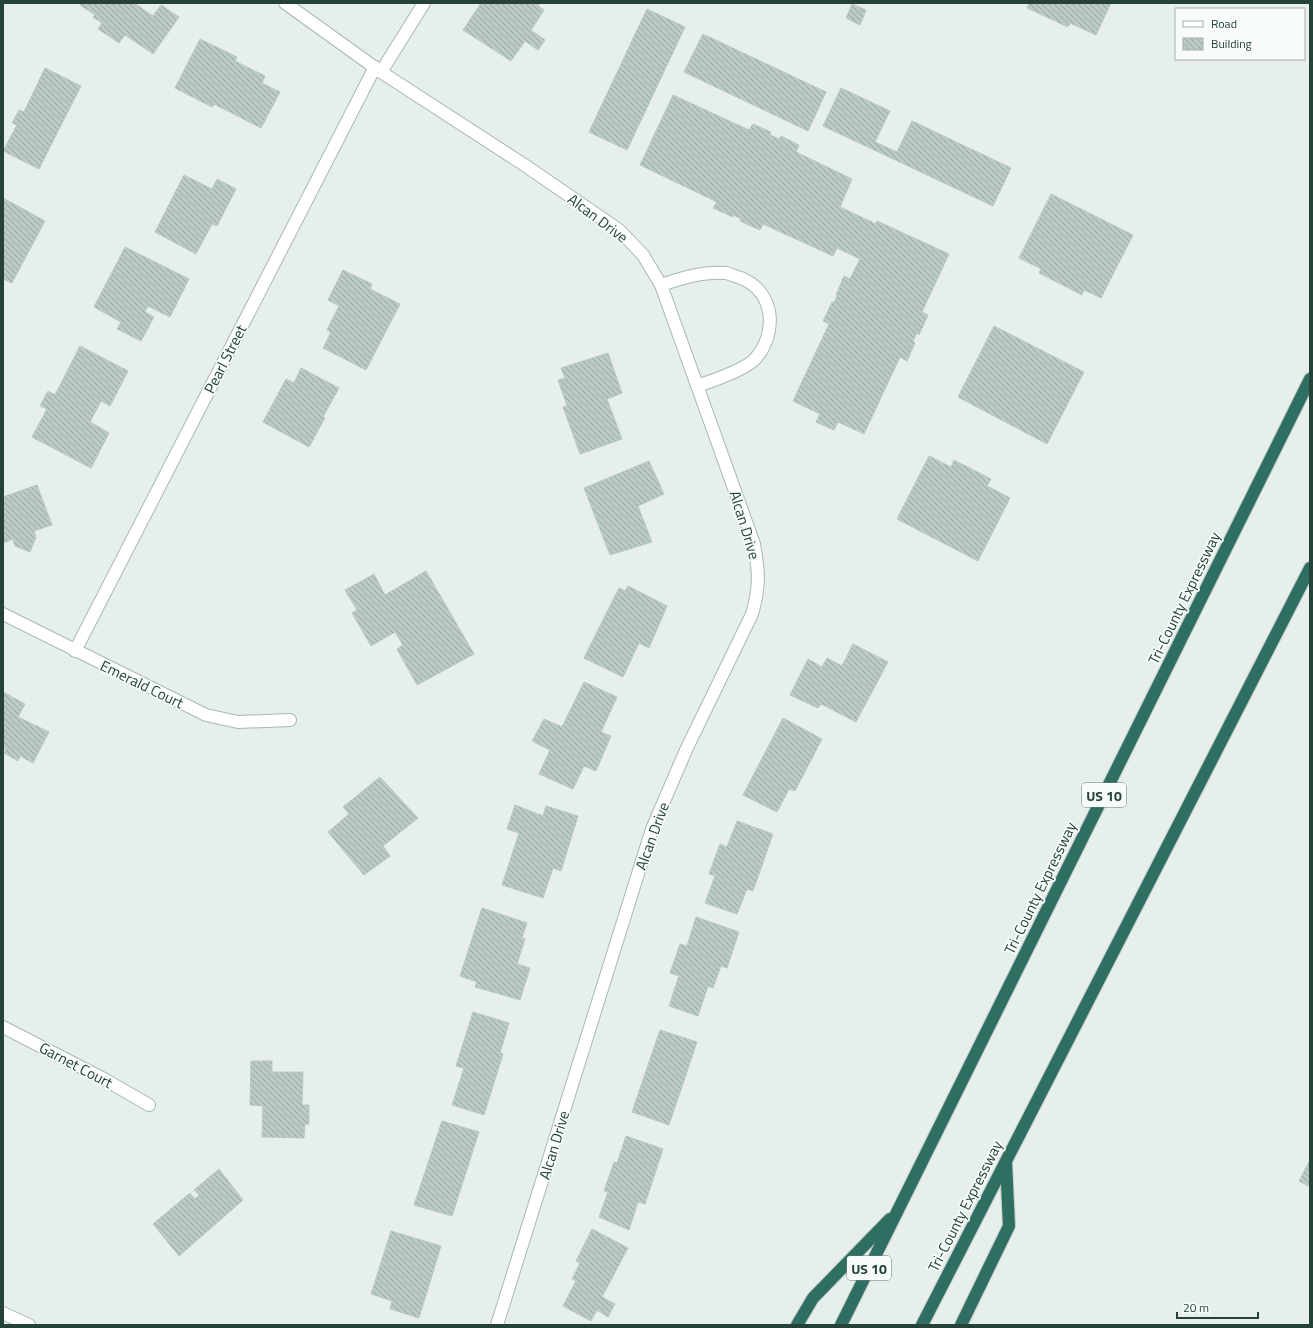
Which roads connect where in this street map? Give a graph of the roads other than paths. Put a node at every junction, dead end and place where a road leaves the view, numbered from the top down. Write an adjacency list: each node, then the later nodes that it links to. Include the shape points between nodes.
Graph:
1 (285, 3): 3 (street, Alcan Drive)
2 (424, 3): 3 (street, Pearl Street)
3 (378, 69): 4 (street, Alcan Drive, via 619,230 643,255); 9 (street, Pearl Street)
4 (661, 285): 6 (street, Alcan Drive); 6 (street, via 697,274 728,273 752,283 766,299 770,320 765,343 754,360 734,372)
5 (1310, 379): 14 (highway, Tri-County Expressway / US 10)
6 (697, 386): 17 (street, Alcan Drive, via 754,544 759,575 758,595 752,614 686,750 652,829)
7 (1310, 568): 13 (highway, Tri-County Expressway)
8 (3, 614): 9 (street, Emerald Court)
9 (75, 651): 10 (street, Emerald Court, via 206,715 238,722)
10 (290, 720)
11 (3, 1027): 12 (street, Garnet Court)
12 (149, 1105)
13 (1006, 1161): 20 (highway, Tri-County Expressway); 21 (highway, via 1009,1226)
14 (898, 1211): 18 (highway, via 813,1298); 19 (highway, Tri-County Expressway / US 10)
15 (3, 1313): 16 (street)
16 (29, 1325)
17 (498, 1325)
18 (798, 1325)
19 (841, 1325)
20 (922, 1325)
21 (961, 1325)

